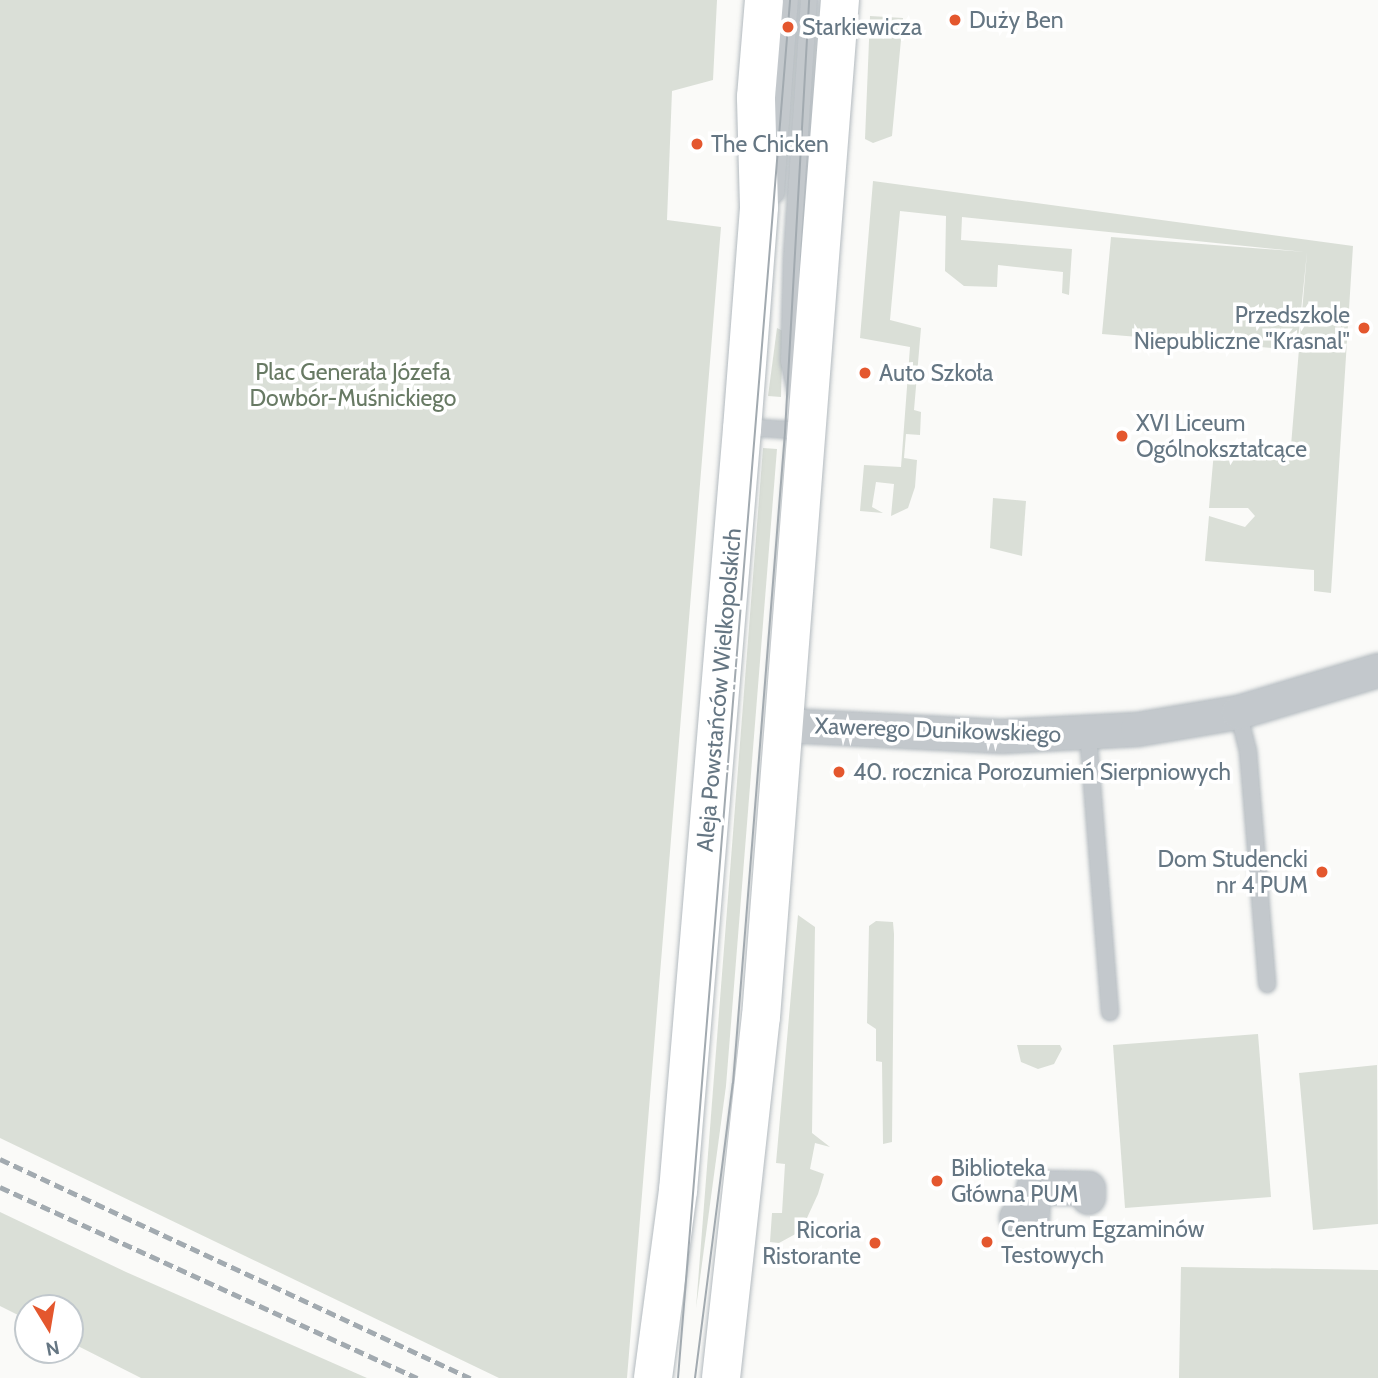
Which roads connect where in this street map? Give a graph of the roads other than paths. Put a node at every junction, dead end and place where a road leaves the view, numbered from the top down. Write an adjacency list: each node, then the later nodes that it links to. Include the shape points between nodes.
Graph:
1 (764, 0): 5 (street, Aleja Powstańców Wielkopolskich, via 756,97 759,207)
2 (790, 0): 5 (lane, via 766,338)
3 (809, 0): 6 (lane, via 789,351)
4 (841, 0): 6 (street)
5 (742, 429): 6 (lane); 15 (street, Aleja Powstańców Wielkopolskich, via 677,1191)
6 (806, 433): 9 (street)
7 (1378, 670): 8 (street, Xawerego Dunikowskiego)
8 (1238, 712): 10 (street, Xawerego Dunikowskiego); 11 (lane, via 1248,751)
9 (784, 725): 10 (street, Xawerego Dunikowskiego, via 1002,736); 16 (street)
10 (1088, 733): 12 (lane)
11 (1267, 984)
12 (1110, 1012)
13 (1077, 1181): 14 (street, via 1033,1187 1032,1217)
14 (1016, 1217)
15 (654, 1367)
16 (721, 1378)

